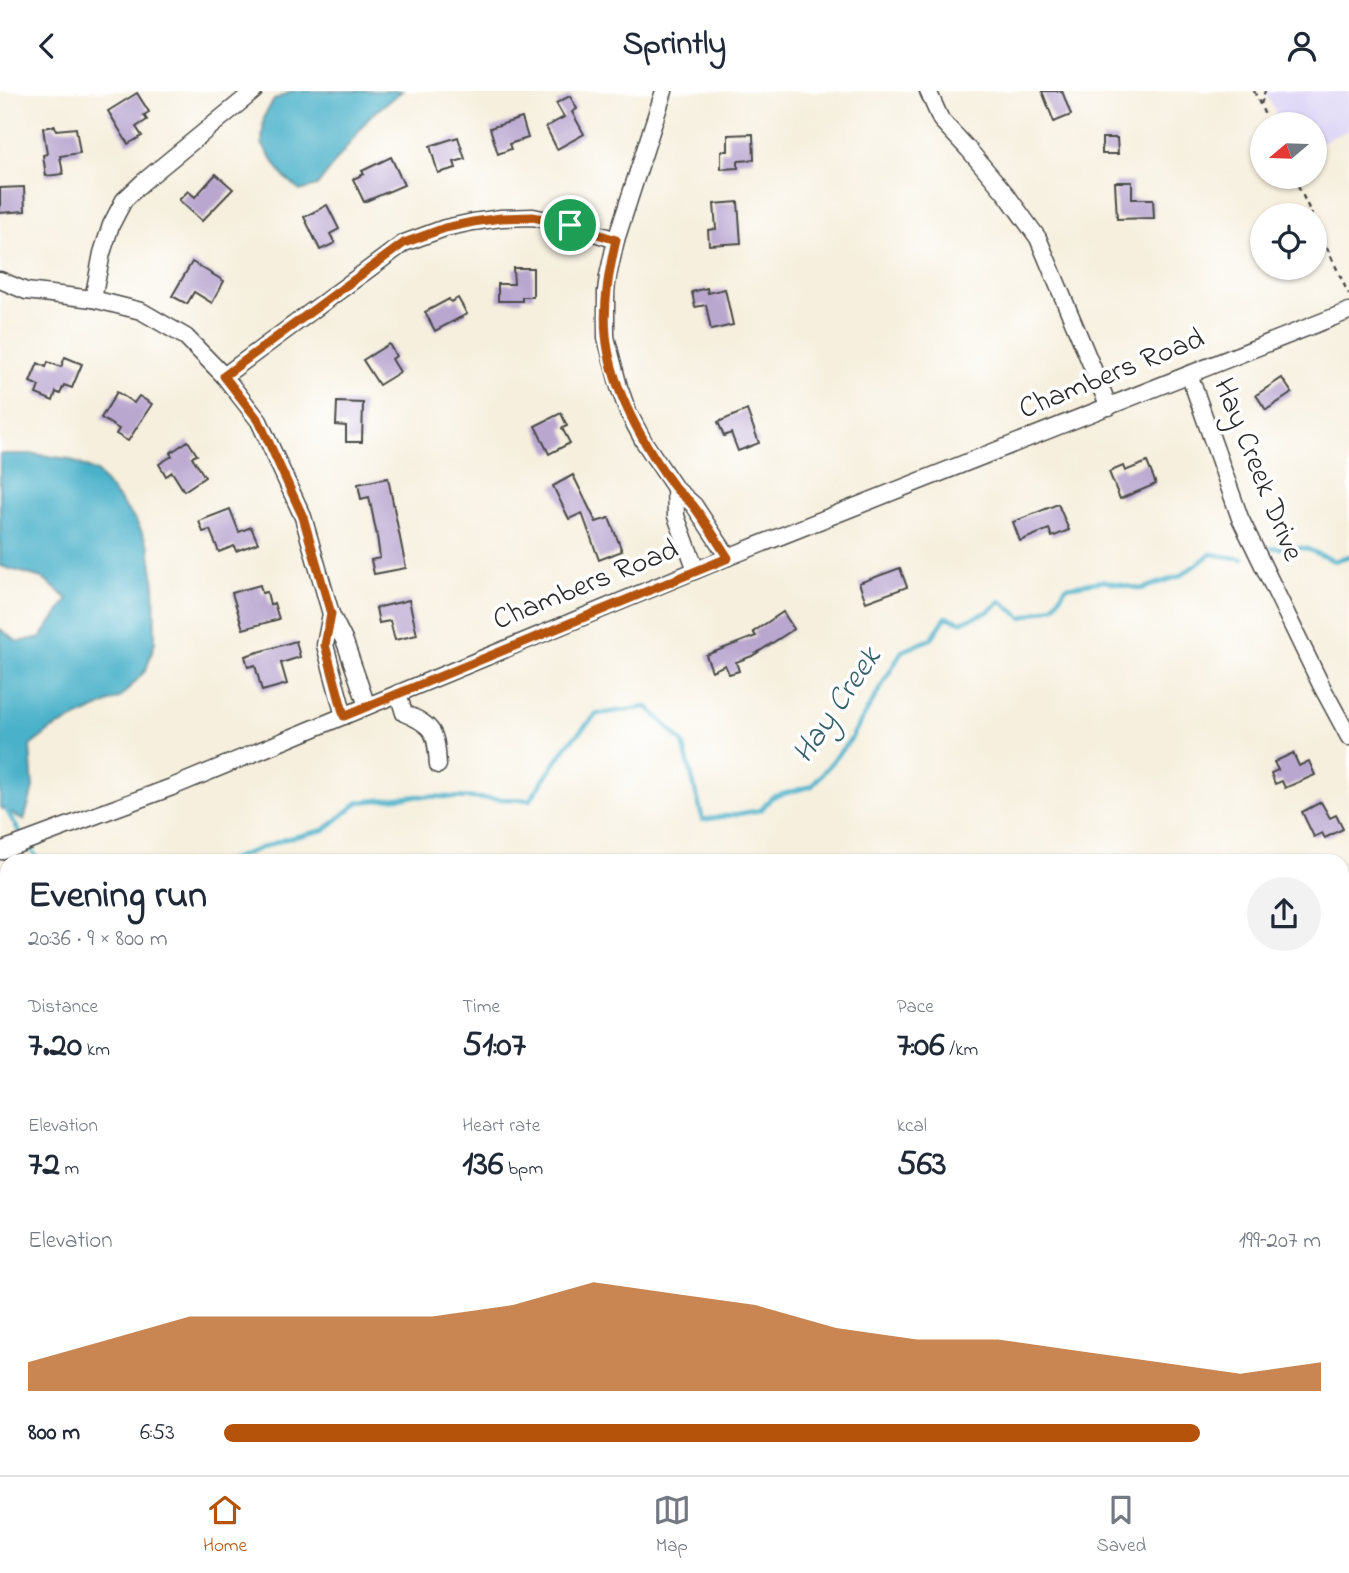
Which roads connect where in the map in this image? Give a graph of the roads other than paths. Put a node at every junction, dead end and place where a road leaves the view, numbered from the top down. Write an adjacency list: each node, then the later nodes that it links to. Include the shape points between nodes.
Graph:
1 (254, 91): 6 (street, via 124,200 102,253)
2 (664, 91): 4 (street)
3 (928, 91): 10 (street, via 941,120 1038,238)
4 (616, 240): 9 (street, via 533,217 445,228 404,243); 11 (street, via 605,314 613,370 628,412)
5 (0, 280): 6 (street, via 26,291)
6 (93, 299): 9 (street, via 141,311 186,337)
7 (1349, 311): 8 (street, Chambers Road)
8 (1189, 375): 10 (street, Chambers Road); 18 (street, Hay Creek Drive, via 1240,518)
9 (224, 376): 14 (street, via 259,421 303,517)
10 (1109, 407): 12 (street, Chambers Road)
11 (675, 488): 12 (street, via 694,505); 13 (street, via 676,516)
12 (728, 558): 13 (street, Chambers Road)
13 (696, 570): 15 (street, Chambers Road)
14 (331, 614): 16 (street); 17 (street, via 325,645)
15 (398, 693): 16 (street, Chambers Road); 19 (street, via 404,713 432,731)
16 (367, 706): 17 (street, Chambers Road)
17 (344, 716): 20 (street, Chambers Road)
18 (1349, 737)
19 (438, 765)
20 (0, 851)

